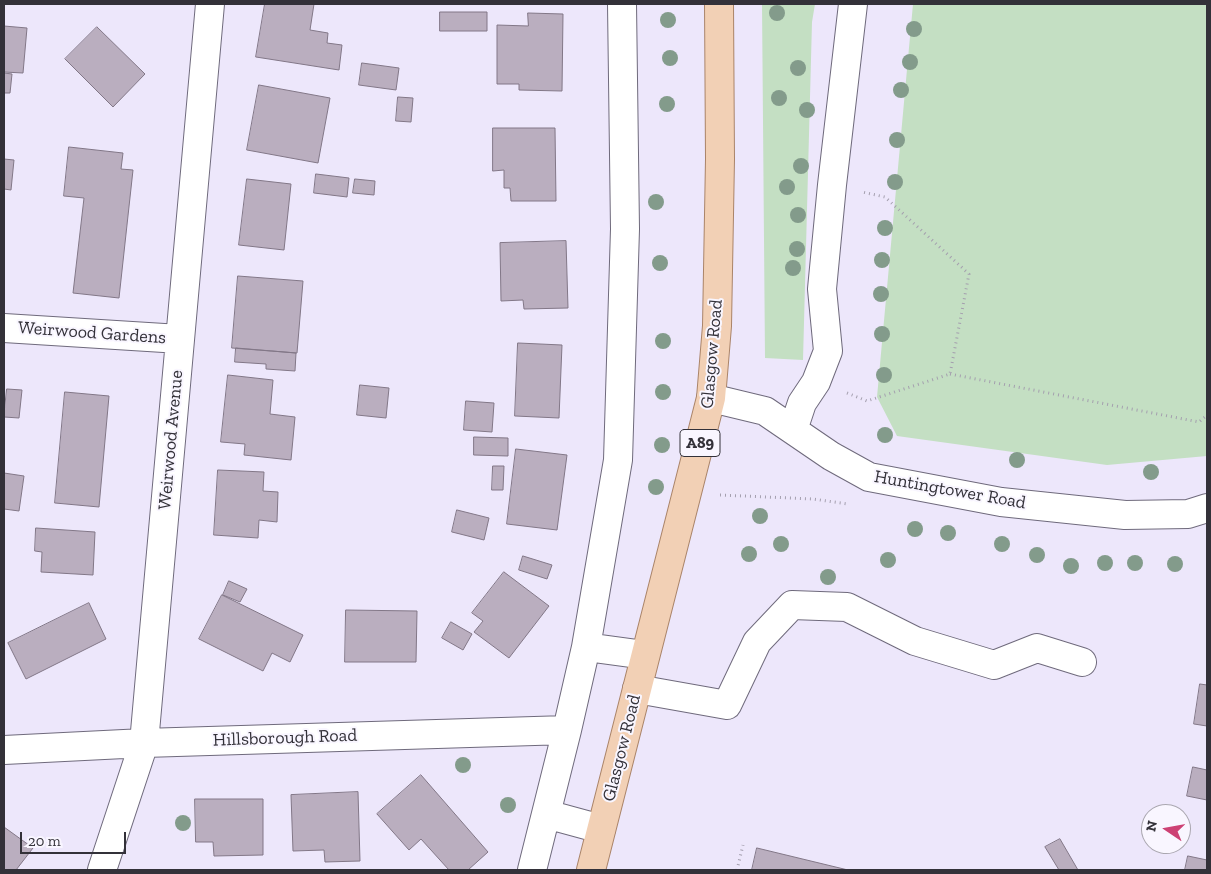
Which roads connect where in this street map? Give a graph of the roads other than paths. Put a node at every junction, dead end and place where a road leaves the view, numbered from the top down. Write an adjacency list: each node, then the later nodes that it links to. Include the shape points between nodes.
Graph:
1 (210, 4): 6 (street, Weirwood Avenue)
2 (622, 4): 10 (street, via 625,229 618,460)
3 (719, 4): 7 (main road, Glasgow Road / A89, via 718,326)
4 (853, 4): 8 (street, via 822,289 828,351 816,382 802,403)
5 (4, 328): 6 (street, Weirwood Gardens)
6 (180, 339): 15 (street, Weirwood Avenue)
7 (711, 398): 8 (street, Huntingtower Road, via 764,411); 11 (main road, Glasgow Road / A89)
8 (793, 430): 9 (street, Huntingtower Road, via 869,477 1001,502 1125,515 1188,514)
9 (1207, 508)
10 (586, 647): 11 (street); 14 (street)
11 (645, 655): 13 (main road, Glasgow Road / A89)
12 (1082, 662): 13 (street, via 1037,648 994,665 915,641 847,607 792,605 758,642 728,705)
13 (637, 689): 18 (main road, Glasgow Road / A89)
14 (567, 730): 15 (street, Hillsborough Road); 17 (street)
15 (144, 743): 16 (street, Hillsborough Road); 19 (street, Weirwood Avenue)
16 (4, 750)
17 (546, 814): 18 (street); 20 (street)
18 (601, 829): 21 (main road, Glasgow Road / A89)
19 (102, 870)
20 (532, 870)
21 (591, 870)

